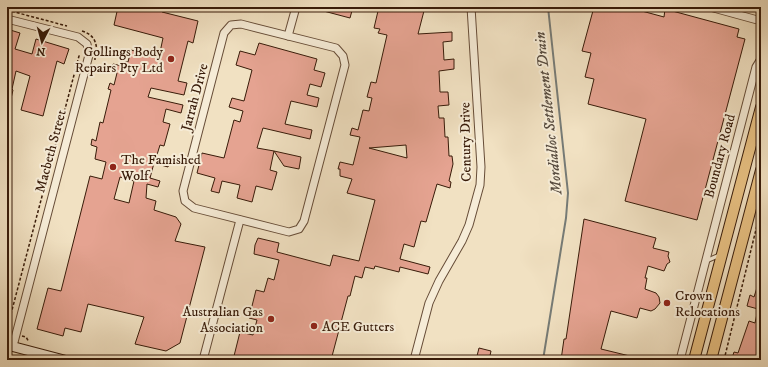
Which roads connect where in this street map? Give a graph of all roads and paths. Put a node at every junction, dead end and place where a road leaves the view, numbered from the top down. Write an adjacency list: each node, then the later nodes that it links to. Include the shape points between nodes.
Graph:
1 (296, 7): 9 (street)
2 (471, 7): 26 (street, Century Drive, via 481,162 480,185 466,233 429,303)
3 (710, 7): 6 (street)
4 (7, 10): 7 (path)
5 (7, 19): 10 (street, Macbeth Street, via 78,37 87,44)
6 (761, 21)
7 (68, 26)
8 (80, 30): 10 (path, via 90,34 97,46 96,59)
9 (288, 36): 15 (street, Jarrah Drive, via 336,48 343,56 345,65 304,221 299,229 289,232); 15 (street, Jarrah Drive, via 241,24 231,25 222,40 183,191 186,201 194,208)
10 (88, 59): 18 (path, via 79,56); 19 (street, Macbeth Street)
11 (761, 59): 17 (street, Boundary Road, via 756,67)
12 (761, 107): 16 (main road, Boundary Road)
13 (761, 170): 29 (main road)
14 (761, 209): 30 (path)
15 (240, 220): 25 (street)
16 (723, 253): 17 (lane); 28 (main road, Boundary Road)
17 (706, 261): 27 (street, Boundary Road)
18 (7, 329)
19 (16, 334): 20 (path, via 26,337 28,342); 21 (street, Macbeth Street)
20 (35, 344)
21 (10, 346): 24 (street)
22 (7, 356): 23 (path)
23 (22, 360)
24 (64, 360)
25 (203, 360)
26 (414, 360)
27 (680, 360)
28 (694, 360)
29 (711, 360)
30 (724, 360)

